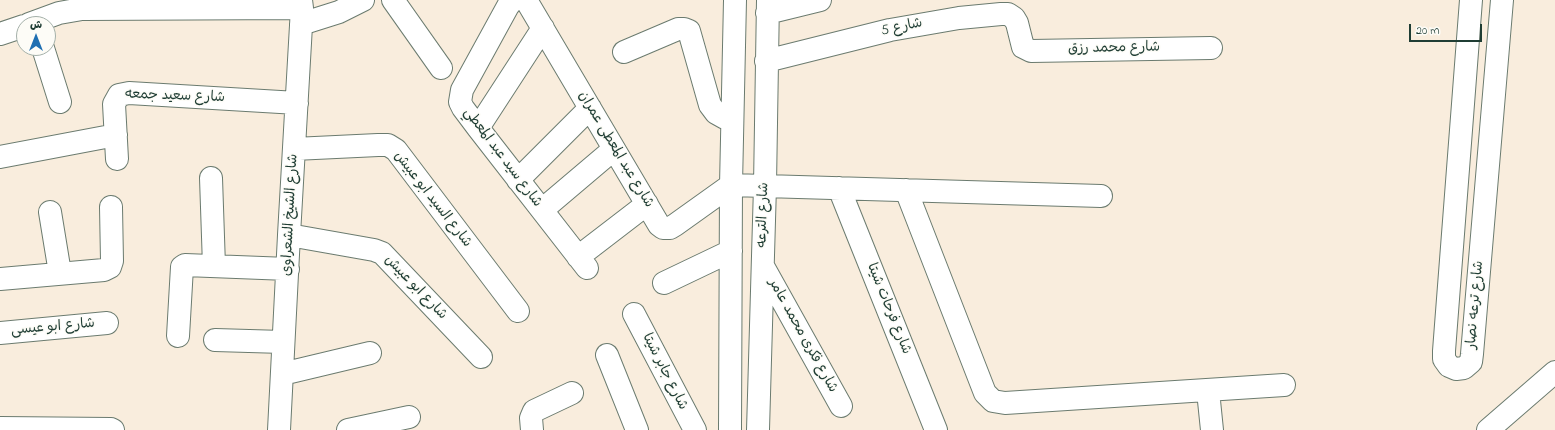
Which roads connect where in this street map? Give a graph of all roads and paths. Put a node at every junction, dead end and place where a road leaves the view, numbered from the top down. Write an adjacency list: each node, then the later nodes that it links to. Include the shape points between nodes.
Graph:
1 (363, 0): 10 (main road, via 339,12)
2 (393, 0): 20 (main road)
3 (513, 0): 25 (main road, شارع سيد عبد المعطي, via 461,95 462,108)
4 (526, 0): 12 (main road, شارع عبد المعطى عمران)
5 (735, 0): 24 (main road)
6 (820, 0): 9 (main road)
7 (1471, 0): 8 (main road, شارع ترعه نصار, via 1444,351 1444,359 1449,366 1456,369 1464,368 1471,362 1472,354)
8 (1502, 0)
9 (768, 6): 19 (main road, شارع الترعه)
10 (302, 11): 11 (main road, via 82,8); 22 (main road, شارع الشيخ الشعراوى)
11 (51, 16)
12 (543, 28): 23 (main road, شارع عبد المعطى عمران); 25 (main road)
13 (16, 29): 14 (main road)
14 (0, 34)
15 (1020, 42): 16 (main road, شارع محمد رزق, via 1022,47 1031,51); 19 (main road, شارع 5, via 1014,18 1002,14 911,26)
16 (1211, 48)
17 (624, 52): 24 (main road, via 678,29 689,32 710,105 716,113)
18 (46, 56): 21 (main road)
19 (766, 61): 34 (main road, شارع الترعه)
20 (441, 68)
21 (60, 102)
22 (297, 103): 26 (main road, شارع سعيد جمعه, via 129,93 119,95 114,104); 27 (main road, شارع الشيخ الشعراوى)
23 (590, 108): 28 (main road, شارع عبد المعطى عمران); 32 (main road)
24 (732, 120): 33 (main road)
25 (478, 128): 32 (main road, شارع سيد عبد المعطي)
26 (116, 134): 29 (main road); 30 (main road, شارع سعيد جمعه)
27 (294, 149): 42 (main road, شارع الشيخ الشعراوى); 50 (main road, شارع السيد ابو عبيش, via 388,145 396,150)
28 (614, 149): 38 (main road, شارع عبد المعطى عمران); 40 (main road)
29 (0, 158)
30 (117, 160)
31 (211, 178): 45 (main road)
32 (518, 180): 40 (main road, شارع سيد عبد المعطي)
33 (731, 185): 34 (main road); 38 (main road, شارع عبد المعطى عمران, via 670,228 659,225); 43 (main road)
34 (765, 186): 35 (main road); 44 (main road, شارع الترعه)
35 (839, 188): 36 (main road); 76 (main road, شارع فرحات شيتا)
36 (906, 190): 37 (main road); 63 (main road, via 985,393 993,401 1005,403)
37 (1101, 196)
38 (646, 204): 40 (main road, شارع سيد عبد المعطي, via 582,262)
39 (111, 207): 47 (main road, via 110,267 104,270)
40 (542, 210)
41 (50, 212): 47 (main road)
42 (289, 235): 46 (main road, شارع الشيخ الشعراوى); 59 (main road, شارع ابو عبيش, via 382,253)
43 (731, 251): 49 (main road); 74 (main road)
44 (762, 265): 65 (main road, شارع فكرى محمد عامر); 75 (main road, شارع الترعه)
45 (214, 266): 46 (main road); 54 (main road, via 182,267)
46 (288, 269): 56 (main road, شارع الشيخ الشعراوى)
47 (60, 273): 48 (main road)
48 (0, 279)
49 (664, 284)
50 (518, 311)
51 (634, 314): 73 (main road, شارع جابر شيتا)
52 (106, 322): 53 (main road, شارع ابو عيسى)
53 (0, 333)
54 (178, 336)
55 (216, 340): 56 (main road)
56 (283, 342): 61 (main road, شارع الشيخ الشعراوى)
57 (370, 353): 61 (main road)
58 (607, 355): 72 (main road)
59 (482, 357)
60 (1555, 372): 78 (main road)
61 (282, 374): 69 (main road, شارع الشيخ الشعراوى)
62 (1284, 385): 63 (main road)
63 (1208, 391): 77 (main road)
64 (572, 393): 71 (main road, via 534,411 530,418)
65 (841, 406)
66 (409, 417): 70 (main road)
67 (0, 428): 68 (main road)
68 (113, 430)
69 (279, 430)
70 (348, 430)
71 (532, 430)
72 (637, 430)
73 (695, 430)
74 (730, 430)
75 (758, 430)
76 (936, 430)
77 (1212, 430)
78 (1488, 430)

